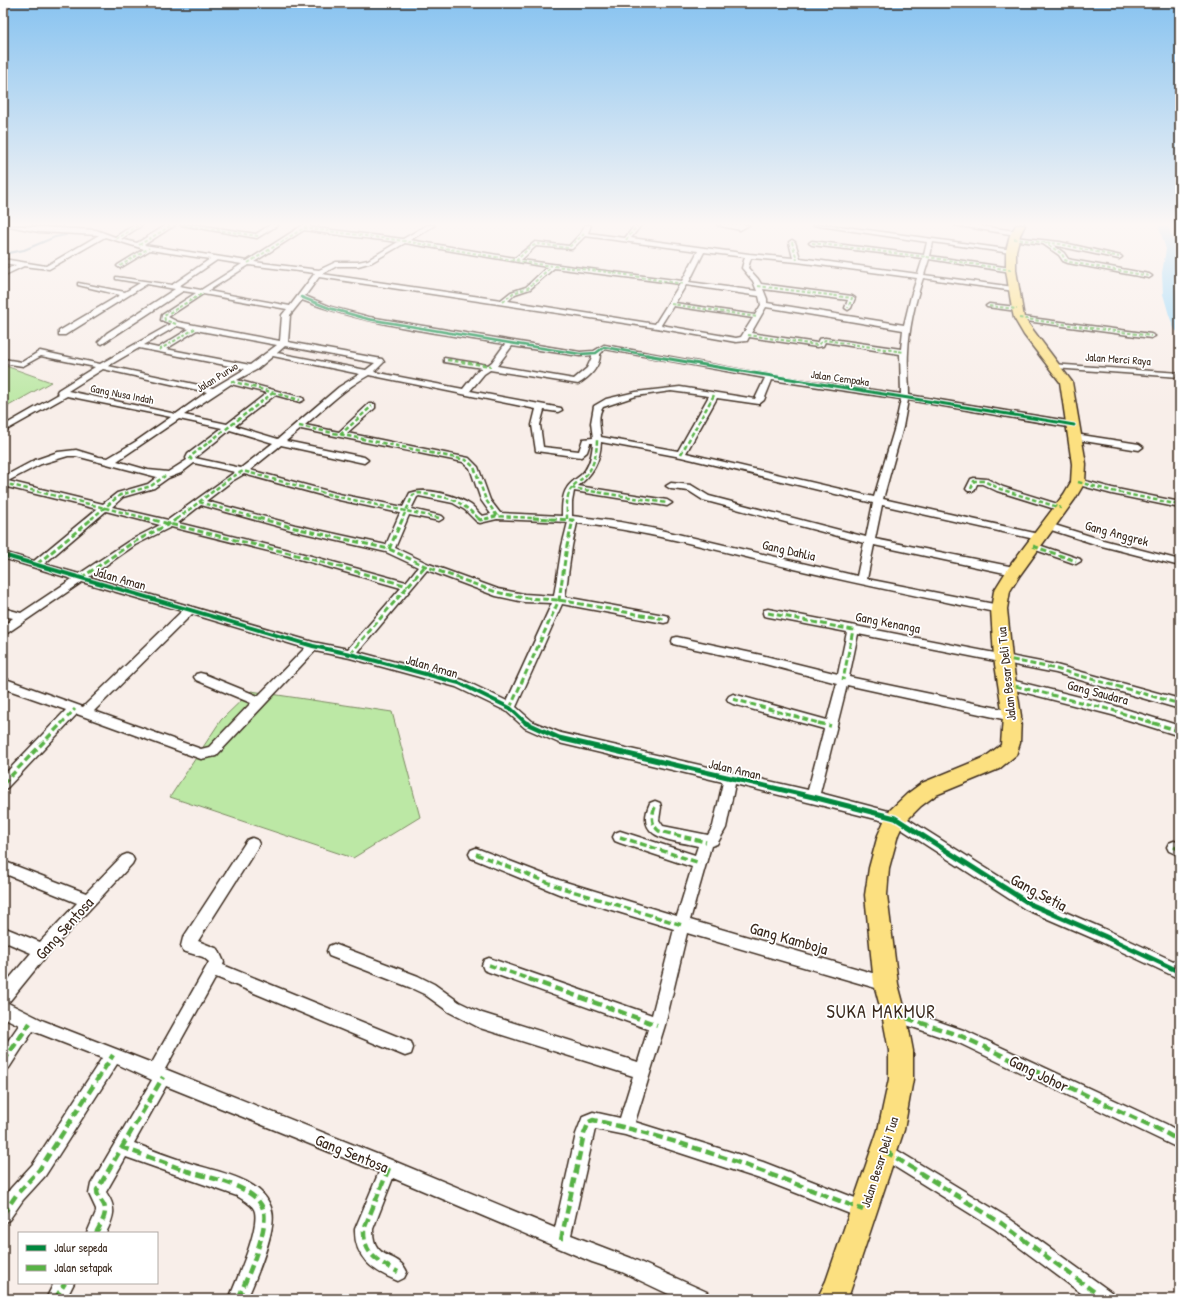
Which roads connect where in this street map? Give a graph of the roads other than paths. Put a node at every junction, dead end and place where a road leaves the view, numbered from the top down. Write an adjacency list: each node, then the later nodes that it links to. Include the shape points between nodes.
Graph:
1 (88, 286): 18 (street)
2 (139, 286): 18 (street)
3 (166, 286): 14 (street)
4 (214, 286): 17 (street)
5 (310, 286): 20 (street)
6 (396, 286): 21 (street)
7 (530, 286): 21 (street, via 513,293)
8 (683, 286): 22 (street)
9 (698, 286): 19 (street)
10 (758, 286): 19 (street); 26 (street, via 852,298)
11 (917, 286): 32 (street)
12 (991, 286): 16 (street)
13 (1013, 286): 16 (main road, Jalan Besar Deli Tua)
14 (173, 287): 15 (street)
15 (182, 288): 17 (street); 36 (street)
16 (1014, 289): 27 (main road, Jalan Besar Deli Tua)
17 (203, 293): 25 (street); 29 (street, via 164,316 165,320)
18 (125, 294): 33 (street)
19 (761, 294): 23 (street)
20 (301, 297): 25 (street); 38 (street, via 368,319)
21 (503, 302): 30 (street)
22 (672, 304): 28 (street); 30 (street)
23 (764, 305): 28 (street); 32 (street)
24 (989, 306): 27 (street)
25 (292, 308): 37 (street, via 286,315)
26 (848, 308)
27 (1018, 313): 35 (street); 48 (main road, Jalan Besar Deli Tua, via 1030,335)
28 (757, 317): 34 (street)
29 (176, 324): 31 (street); 39 (street)
30 (657, 326): 34 (street, via 740,340 744,340)
31 (196, 328): 37 (street); 40 (street)
32 (907, 328): 41 (street)
33 (62, 333)
34 (748, 335): 41 (street, via 817,345 826,340)
35 (1151, 336)
36 (102, 342)
37 (284, 343): 43 (street, Jalan Purwo); 50 (street, via 379,361)
38 (510, 343): 42 (street, via 578,354); 47 (street, via 495,364)
39 (138, 346): 40 (street); 46 (street)
40 (159, 350): 49 (street)
41 (904, 352): 59 (street)
42 (596, 353): 47 (street, via 591,368 575,382); 52 (street, Jalan Cempaka, via 604,347)
43 (272, 354): 49 (street, Jalan Purwo); 50 (street)
44 (446, 360): 47 (street)
45 (3, 361): 46 (street, via 23,364 40,353)
46 (102, 366): 54 (street); 57 (street)
47 (490, 366): 56 (street, via 481,372)
48 (1054, 366): 51 (street, Jalan Merci Raya); 68 (main road, Jalan Besar Deli Tua, via 1066,382)
49 (252, 368): 53 (street, Jalan Purwo)
50 (368, 372): 56 (street); 65 (street, via 354,380)
51 (1180, 375)
52 (770, 376): 58 (street, via 758,402); 59 (street, Jalan Cempaka)
53 (231, 381): 54 (street, Jalan Purwo); 55 (street)
54 (214, 391): 64 (street, Jalan Purwo)
55 (274, 392): 60 (street); 66 (street)
56 (465, 392): 62 (street)
57 (64, 393): 64 (street, Gang Nusa Indah); 67 (street)
58 (714, 395): 70 (street, via 680,389 662,389 600,404 596,410); 73 (street)
59 (906, 397): 68 (street, Jalan Cempaka); 84 (street)
60 (300, 400)
61 (372, 406): 69 (street)
62 (541, 407): 63 (street); 70 (street, via 536,425 538,448 580,454 586,441)
63 (558, 410)
64 (179, 416): 66 (street, Gang Nusa Indah); 76 (street, Jalan Purwo, via 144,441)
65 (300, 426): 69 (street); 71 (street)
66 (228, 427): 71 (street, Gang Nusa Indah); 74 (street, via 191,456)
67 (3, 429)
68 (1075, 431): 72 (street, Jalan Cempaka); 80 (main road, Jalan Besar Deli Tua, via 1080,464)
69 (340, 435): 91 (street, via 466,460 474,467 486,500)
70 (597, 439): 73 (street); 82 (street, via 592,466)
71 (278, 442): 75 (street, Gang Nusa Indah); 77 (street)
72 (1138, 447)
73 (681, 454): 84 (street)
74 (192, 460): 77 (street); 78 (street)
75 (364, 460)
76 (108, 461): 78 (street); 79 (street, via 65,453 14,474)
77 (243, 471): 85 (street); 90 (street, via 339,497)
78 (165, 476): 88 (street, via 151,486 122,494)
79 (3, 482): 88 (street)
80 (1078, 482): 87 (street); 89 (main road, Jalan Besar Deli Tua)
81 (670, 486): 96 (street, via 691,488 706,498)
82 (571, 488): 86 (street); 93 (street, via 566,506)
83 (971, 489): 89 (street, via 974,481 981,480 1000,489)
84 (878, 501): 95 (street); 96 (street)
85 (199, 502): 94 (street); 97 (street, via 295,528)
86 (667, 504)
87 (1180, 505)
88 (102, 508): 94 (street); 101 (street)
89 (1061, 508): 95 (main road, Jalan Besar Deli Tua)
90 (406, 511): 91 (street, Gang Dahlia, via 413,496 419,493 458,500 480,520); 92 (street); 97 (street)
91 (497, 516): 93 (street, Gang Dahlia)
92 (439, 518)
93 (570, 519): 105 (street, Gang Dahlia, via 656,532); 107 (street)
94 (171, 523): 104 (street, via 132,543); 106 (street)
95 (1040, 537): 99 (street); 100 (street, Gang Anggrek, via 1101,543); 103 (main road, Jalan Besar Deli Tua)
96 (870, 541): 103 (street); 105 (street)
97 (389, 548): 102 (street)
98 (3, 555): 101 (street, Jalan Aman)
99 (1076, 561)
100 (1180, 563)
101 (36, 564): 104 (street, Jalan Aman)
102 (425, 566): 106 (street); 107 (street, via 496,592 524,598)
103 (1014, 571): 108 (main road, Jalan Besar Deli Tua, via 1002,591)
104 (81, 578): 109 (street, Jalan Aman); 112 (street)
105 (861, 580): 108 (street, Gang Dahlia)
106 (408, 586): 118 (street)
107 (559, 600): 113 (street); 127 (street)
108 (999, 609): 119 (main road, Jalan Besar Deli Tua)
109 (190, 610): 117 (street, Jalan Aman); 128 (street)
110 (3, 612): 112 (street)
111 (768, 613): 114 (street, Gang Kenanga)
112 (22, 617): 115 (street)
113 (664, 619)
114 (853, 630): 119 (street, Gang Kenanga); 121 (street)
115 (3, 632)
116 (677, 642): 121 (street, via 761,659)
117 (313, 646): 118 (street, Jalan Aman); 125 (street)
118 (350, 654): 127 (street, Jalan Aman, via 459,683)
119 (1003, 658): 123 (main road, Jalan Besar Deli Tua); 126 (street, Gang Kenanga, via 1071,673)
120 (200, 677): 125 (street)
121 (843, 680): 129 (street); 130 (street)
122 (3, 683): 128 (street)
123 (1007, 684): 129 (main road, Jalan Besar Deli Tua); 131 (street, Gang Saudara, via 1112,710)
124 (733, 699): 130 (street)
125 (259, 701): 128 (street, via 212,752 203,754)
126 (1180, 704)
127 (510, 708): 132 (street, Jalan Aman, via 529,725 559,738)
128 (80, 711): 133 (street)
129 (1012, 716): 136 (main road, Jalan Besar Deli Tua, via 1011,743 1004,754 992,763 929,789)
130 (831, 726): 134 (street)
131 (1180, 731)
132 (730, 778): 134 (street, Jalan Aman); 138 (street, via 716,835)
133 (3, 784)
134 (812, 797): 136 (street, Jalan Aman)
135 (655, 807): 138 (street, via 651,822 659,831)
136 (895, 818): 151 (street, Gang Setia, via 1030,904); 152 (main road, Jalan Besar Deli Tua, via 879,868 876,895)
137 (620, 837): 142 (street)
138 (706, 842): 142 (street)
139 (252, 844): 150 (street, via 187,946 212,952 217,962)
140 (476, 854): 145 (street, Gang Kamboja, via 559,887)
141 (127, 860): 144 (street, Gang Sentosa)
142 (700, 863): 145 (street)
143 (3, 867): 144 (street)
144 (88, 901): 147 (street, Gang Sentosa)
145 (682, 925): 152 (street, Gang Kamboja); 157 (street)
146 (3, 934): 147 (street)
147 (42, 950): 153 (street, Gang Sentosa)
148 (334, 951): 161 (street, via 413,981 480,1020)
149 (489, 964): 157 (street)
150 (214, 969): 158 (street); 162 (street)
151 (1180, 972)
152 (886, 984): 155 (main road, Jalan Besar Deli Tua)
153 (3, 998)
154 (3, 1009): 156 (street, Gang Sentosa)
155 (894, 1014): 164 (street, Gang Johor, via 962,1036 1160,1130); 166 (main road, Jalan Besar Deli Tua, via 901,1051 901,1080)
156 (30, 1023): 159 (street, Gang Sentosa); 160 (street)
157 (657, 1025): 161 (street)
158 (405, 1048)
159 (113, 1055): 162 (street, Gang Sentosa); 169 (street, via 39,1170)
160 (3, 1062)
161 (642, 1071): 163 (street)
162 (159, 1075): 165 (street); 167 (street, Gang Sentosa)
163 (625, 1127): 168 (street, via 762,1171); 171 (street, via 593,1120 586,1128)
164 (1180, 1142)
165 (121, 1147): 170 (street, via 97,1190 96,1195 105,1208 103,1220); 175 (street, via 230,1184 260,1202 264,1213 264,1225 249,1274)
166 (885, 1151): 168 (main road, Jalan Besar Deli Tua); 178 (street, via 1001,1223)
167 (389, 1168): 171 (street, Gang Sentosa); 172 (street, via 363,1236 373,1257)
168 (863, 1210): 177 (main road, Jalan Besar Deli Tua, via 838,1288)
169 (3, 1214)
170 (97, 1232)
171 (561, 1240): 176 (street, Gang Sentosa, via 625,1264)
172 (398, 1272)
173 (64, 1284): 174 (street)
174 (55, 1299)
175 (238, 1299)
176 (700, 1299)
177 (832, 1299)
178 (1104, 1299)

